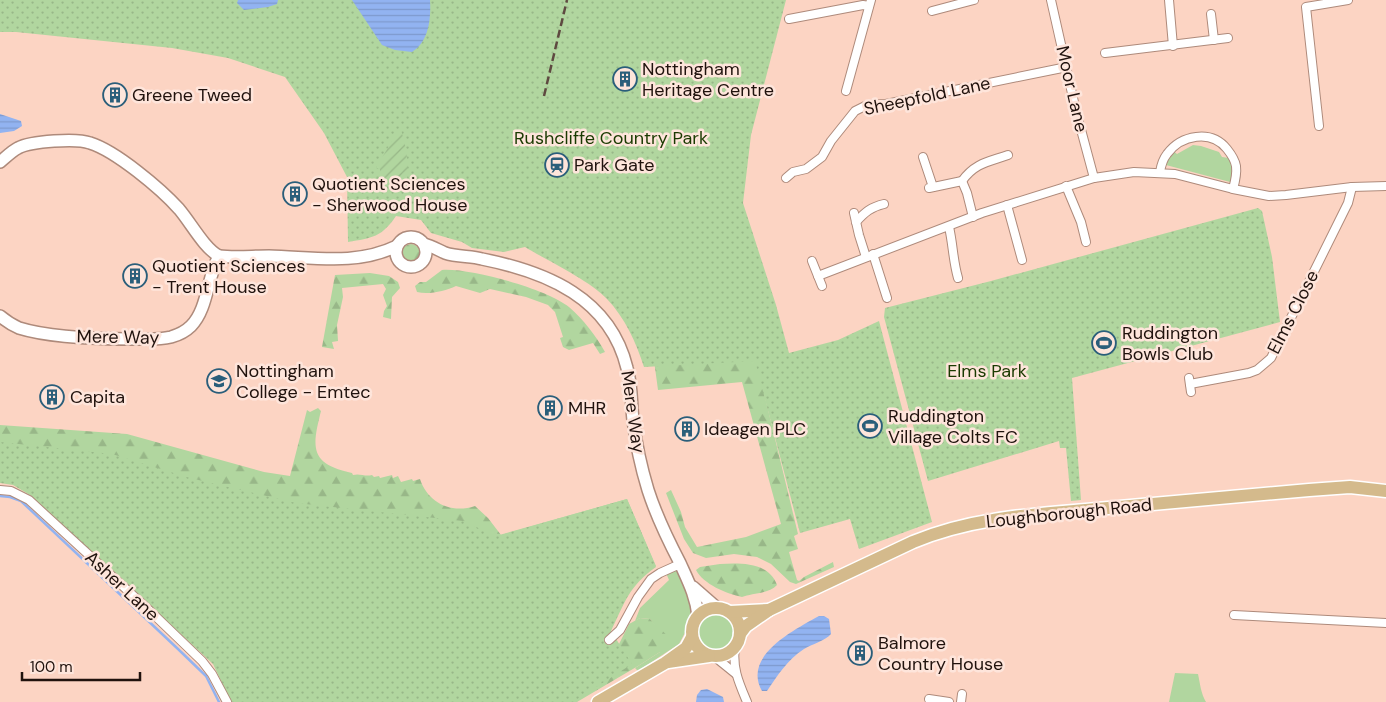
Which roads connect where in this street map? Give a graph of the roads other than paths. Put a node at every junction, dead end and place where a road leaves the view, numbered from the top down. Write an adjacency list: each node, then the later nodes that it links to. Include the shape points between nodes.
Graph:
1 (836, 0): 8 (street)
2 (974, 0): 7 (street)
3 (1052, 0): 16 (street, Moor Lane)
4 (1169, 0): 14 (street)
5 (1348, 0): 18 (street, via 1306,7)
6 (870, 3): 8 (street); 17 (street)
7 (944, 4): 9 (street)
8 (838, 9): 11 (street)
9 (932, 11)
10 (1211, 14): 13 (street)
11 (789, 19)
12 (1228, 38): 13 (street)
13 (1214, 40): 14 (street)
14 (1173, 46): 15 (street)
15 (1105, 53)
16 (1067, 67): 26 (street, Sheepfold Lane, via 886,104 867,105 850,116 822,157); 27 (street, Moor Lane)
17 (846, 91)
18 (1319, 126)
19 (1008, 155): 21 (street)
20 (923, 157): 31 (street)
21 (995, 159): 23 (street); 28 (street, via 970,170)
22 (0, 162): 46 (street, via 20,147 33,144 80,140 101,147 163,193)
23 (1000, 168)
24 (1160, 172): 27 (street); 33 (street); 33 (street, via 1166,155 1180,142 1195,137 1211,138 1224,146 1234,161)
25 (1386, 177): 30 (street)
26 (786, 178)
27 (1094, 178): 29 (street)
28 (962, 181): 31 (street); 38 (street)
29 (1066, 186): 36 (street); 41 (street)
30 (1386, 186): 32 (street)
31 (934, 187): 34 (street)
32 (1352, 187): 33 (street, via 1269,196); 57 (street, Elms Close, via 1348,203 1271,358 1249,373)
33 (1233, 189)
34 (942, 196)
35 (884, 204): 39 (street, via 865,212)
36 (1007, 206): 38 (street); 49 (street)
37 (854, 213): 39 (street)
38 (973, 217): 40 (street)
39 (856, 222): 47 (street)
40 (949, 227): 47 (street); 53 (street)
41 (1086, 242)
42 (424, 244): 43 (street, via 410,237); 44 (street, Mere Way); 48 (street)
43 (398, 246): 45 (street); 51 (street)
44 (446, 253): 48 (street, Mere Way); 60 (street, Mere Way, via 482,258 555,281 588,302 607,323 627,366 636,447 648,492)
45 (373, 255): 46 (street, via 328,260); 51 (street)
46 (219, 256): 56 (street, Mere Way, via 197,318 191,326 172,337 112,339 69,336 19,328)
47 (870, 256): 52 (street); 55 (street)
48 (425, 259): 51 (street, via 416,267)
49 (1022, 260)
50 (812, 261): 52 (street)
51 (399, 262)
52 (818, 276): 54 (street)
53 (958, 278)
54 (822, 286)
55 (887, 298)
56 (0, 316)
57 (1190, 385)
58 (0, 490): 75 (street, Asher Lane, via 11,491 29,500 150,611 202,661)
59 (1386, 491): 63 (main road, Loughborough Road, via 1350,486 1016,516 964,525 913,542)
60 (680, 564): 61 (street, Mere Way); 69 (street, via 651,579 620,630)
61 (691, 586): 62 (street, Mere Way); 66 (street, Mere Way)
62 (717, 608): 64 (main road); 66 (main road)
63 (769, 610): 64 (main road, Loughborough Road); 70 (main road, Loughborough Road, via 746,626)
64 (730, 612): 70 (main road, via 740,627)
65 (1234, 615): 67 (street)
66 (698, 616): 68 (main road)
67 (1386, 623)
68 (692, 637): 71 (main road, via 701,652); 72 (main road, via 686,648)
69 (609, 640)
70 (738, 641): 71 (main road, via 730,652); 73 (street, via 734,660)
71 (712, 656): 72 (main road); 73 (street)
72 (665, 663): 76 (main road)
73 (736, 674): 77 (street)
74 (929, 699): 78 (street)
75 (227, 702)
76 (598, 702)
77 (747, 702)
78 (949, 702)

